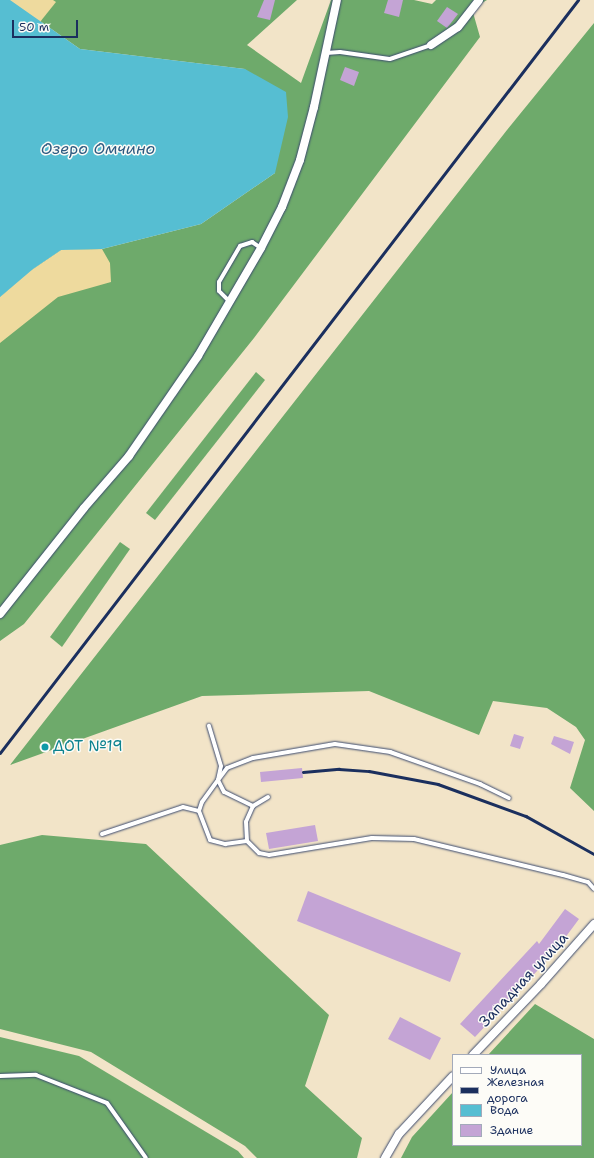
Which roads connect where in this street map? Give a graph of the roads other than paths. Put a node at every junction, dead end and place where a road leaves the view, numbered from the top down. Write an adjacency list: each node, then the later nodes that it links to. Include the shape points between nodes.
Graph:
1 (337, 0): 4 (street)
2 (478, 0): 3 (street, via 458,26)
3 (431, 45): 4 (lane, via 390,59 340,52)
4 (326, 53): 5 (street, via 300,160 282,207)
5 (261, 248): 6 (street); 6 (lane, via 252,242 240,246 220,282 219,291)
6 (229, 301): 7 (street, via 198,356 129,456)
7 (0, 614)
8 (209, 726): 9 (lane, via 221,766)
9 (218, 780): 11 (lane, via 227,768 253,758 335,744 390,752 480,784); 12 (lane, via 224,792); 13 (lane)
10 (268, 797): 12 (lane)
11 (509, 798)
12 (253, 806): 15 (lane, via 246,822)
13 (198, 811): 14 (lane, via 183,807); 15 (lane, via 210,840 225,844)
14 (102, 834)
15 (247, 841): 16 (lane, via 259,853 269,856 372,838 414,839 575,878 588,882)
16 (594, 889)
17 (594, 924): 18 (street, Западная улица)
18 (474, 1054)
19 (0, 1076): 21 (lane, via 36,1075 107,1104)
20 (452, 1077): 22 (street, via 399,1134)
21 (146, 1158)
22 (385, 1158)

